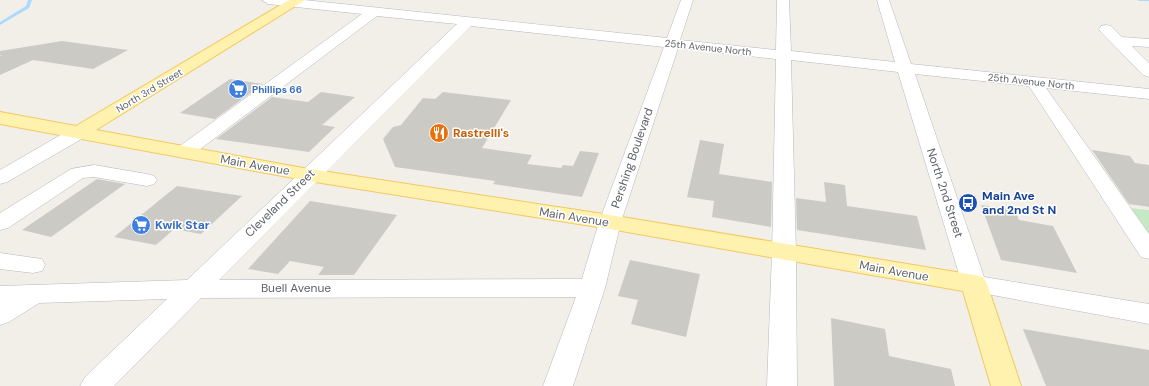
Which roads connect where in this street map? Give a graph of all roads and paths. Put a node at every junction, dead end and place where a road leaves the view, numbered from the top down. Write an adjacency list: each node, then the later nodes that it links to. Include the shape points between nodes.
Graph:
1 (268, 0): 5 (street, 25th Avenue North)
2 (687, 0): 12 (street, Pershing Boulevard)
3 (783, 0): 14 (street)
4 (883, 0): 15 (street, North 2nd Street)
5 (296, 1): 7 (street, 25th Avenue North); 20 (main road, North 3rd Street)
6 (413, 5): 8 (street)
7 (375, 11): 8 (street, 25th Avenue North); 21 (street)
8 (400, 14): 9 (street, 25th Avenue North)
9 (466, 22): 12 (street, 25th Avenue North); 22 (street, Cleveland Street)
10 (1106, 29): 11 (street)
11 (1118, 41): 13 (street); 16 (street)
12 (672, 43): 14 (street, 25th Avenue North); 25 (street, Pershing Boulevard)
13 (1149, 43)
14 (784, 55): 15 (street, 25th Avenue North); 28 (street)
15 (905, 68): 17 (street, 25th Avenue North); 31 (street, North 2nd Street)
16 (1149, 72)
17 (1034, 82): 18 (street, 25th Avenue North); 27 (street)
18 (1149, 94)
19 (0, 118): 20 (main road, Main Avenue)
20 (78, 133): 21 (main road, Main Avenue); 23 (street, North 3rd Street)
21 (184, 152): 22 (main road, Main Avenue)
22 (310, 175): 25 (main road, Main Avenue); 33 (street, Cleveland Street)
23 (0, 178)
24 (147, 180): 26 (street, via 94,171 78,173)
25 (610, 222): 28 (main road, Main Avenue); 32 (street, Pershing Boulevard)
26 (0, 223)
27 (1149, 251)
28 (784, 253): 31 (main road, Main Avenue); 40 (street)
29 (0, 261): 30 (street)
30 (32, 265)
31 (974, 284): 36 (street, Main Avenue); 41 (main road, North 2nd Street)
32 (592, 288): 33 (street, Buell Avenue); 39 (street, Pershing Boulevard)
33 (193, 289): 34 (street, Buell Avenue); 38 (street, Cleveland Street)
34 (35, 294): 35 (street, Buell Avenue); 37 (street)
35 (0, 295)
36 (1149, 314)
37 (0, 315)
38 (95, 386)
39 (558, 386)
40 (782, 386)
41 (1006, 386)

